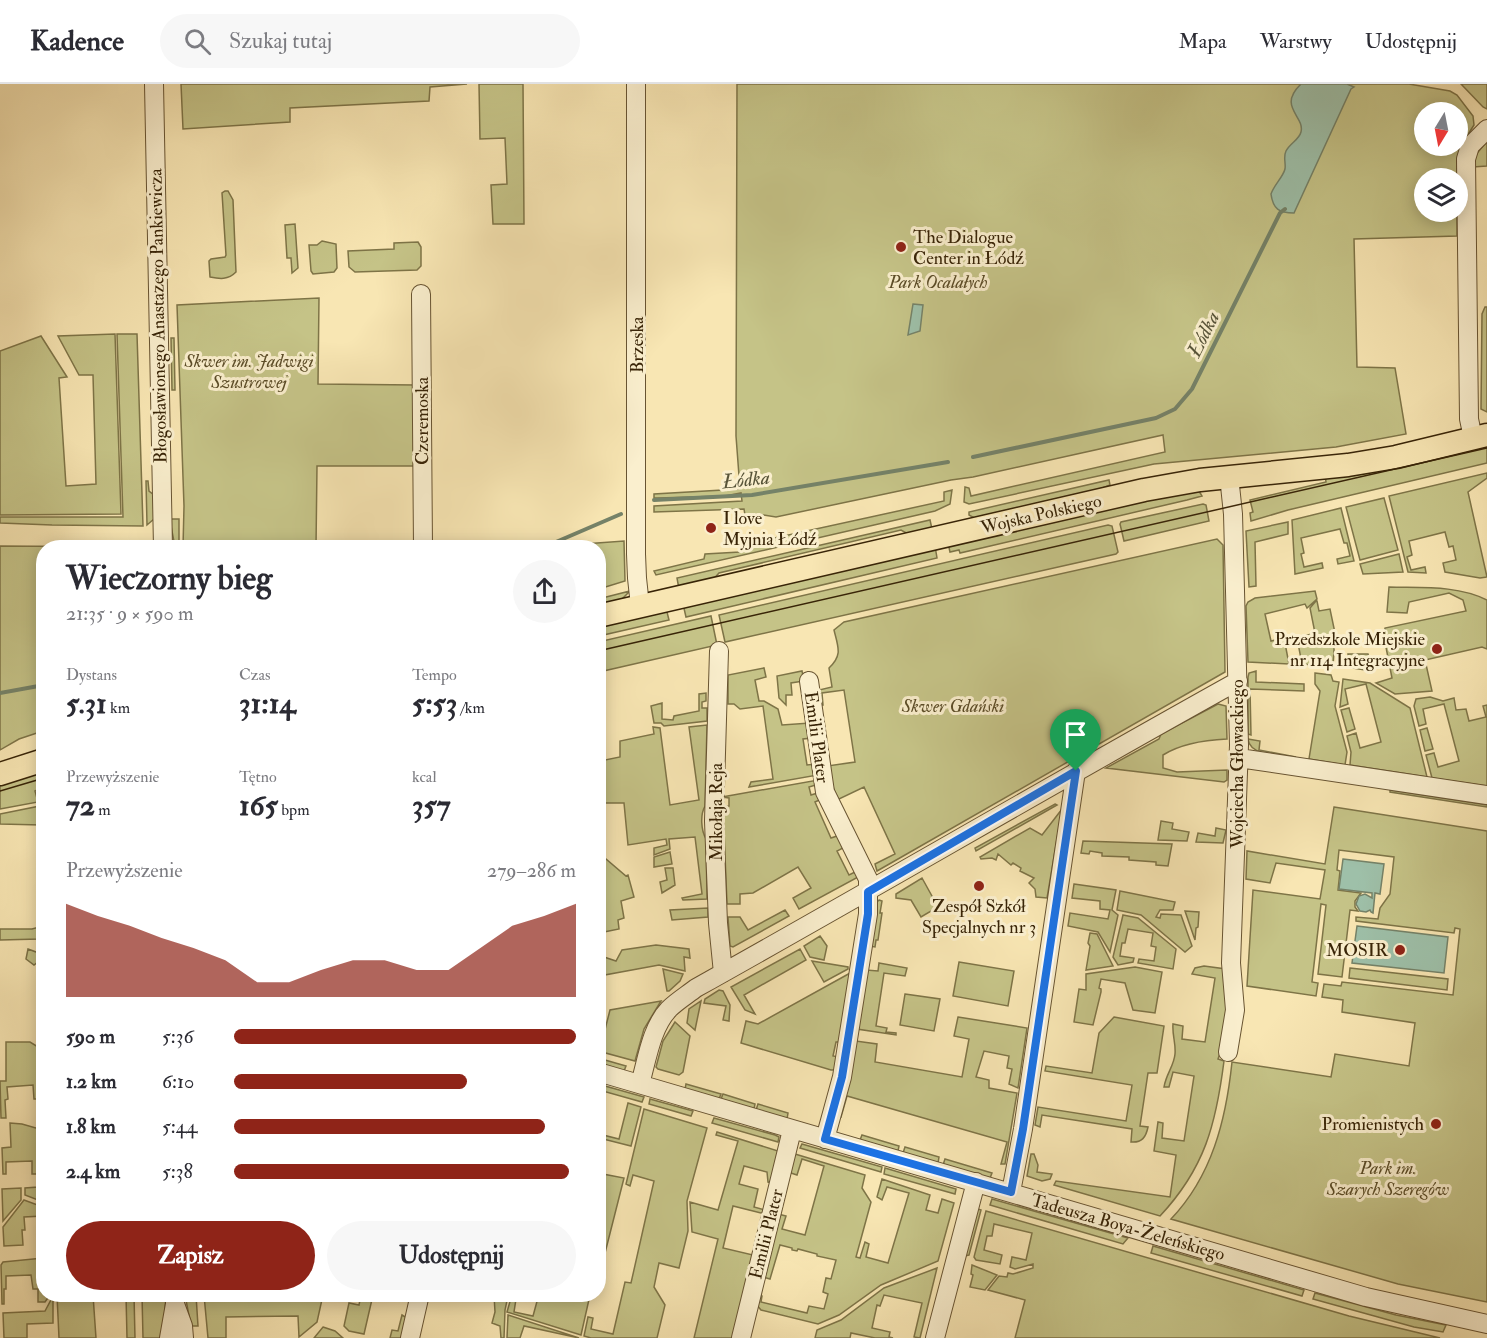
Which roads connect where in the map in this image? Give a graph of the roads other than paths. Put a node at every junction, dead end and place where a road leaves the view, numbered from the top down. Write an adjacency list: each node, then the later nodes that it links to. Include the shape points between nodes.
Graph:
1 (154, 84): 7 (street, Błogosławionego Anastazego Pankiewicza)
2 (636, 84): 9 (street, Brzeska, via 636,562)
3 (1487, 129): 5 (street, via 1470,146 1466,159 1469,419)
4 (421, 294): 8 (street, Czeremoska)
5 (1480, 437): 6 (main road, Wojska Polskiego, via 1348,465)
6 (1229, 476): 9 (main road, Wojska Polskiego, via 1144,490); 13 (street, Wojciecha Głowackiego)
7 (163, 540)
8 (423, 540)
9 (640, 606): 10 (main road, Wojska Polskiego)
10 (606, 614)
11 (719, 651): 20 (street, Mikołaja Reja, via 714,821)
12 (809, 681): 19 (street, Emilii Plater, via 825,792 867,874)
13 (1238, 681): 14 (street, Wojciecha Głowackiego); 16 (street)
14 (1239, 758): 18 (street); 21 (street, Wojciecha Głowackiego, via 1232,963 1235,1010)
15 (36, 763): 17 (main road)
16 (1076, 771): 19 (street); 27 (street)
17 (0, 774)
18 (1487, 795)
19 (868, 892): 20 (street); 25 (street, Emilii Plater, via 868,914 842,1077)
20 (723, 973): 23 (street, via 696,988 663,1017)
21 (1228, 1052)
22 (606, 1074): 23 (street, Tadeusza Boya-Żeleńskiego)
23 (640, 1084): 24 (street, Tadeusza Boya-Żeleńskiego)
24 (792, 1130): 25 (street, Tadeusza Boya-Żeleńskiego); 35 (street, Emilii Plater)
25 (825, 1139): 26 (street, Tadeusza Boya-Żeleńskiego)
26 (976, 1182): 27 (street, Tadeusza Boya-Żeleńskiego); 36 (street)
27 (1011, 1192): 31 (street, Tadeusza Boya-Żeleńskiego, via 1366,1297)
28 (174, 1302): 32 (street)
29 (176, 1302): 33 (street)
30 (418, 1302): 34 (street)
31 (1487, 1324)
32 (169, 1338)
33 (184, 1338)
34 (410, 1338)
35 (741, 1338)
36 (935, 1338)

